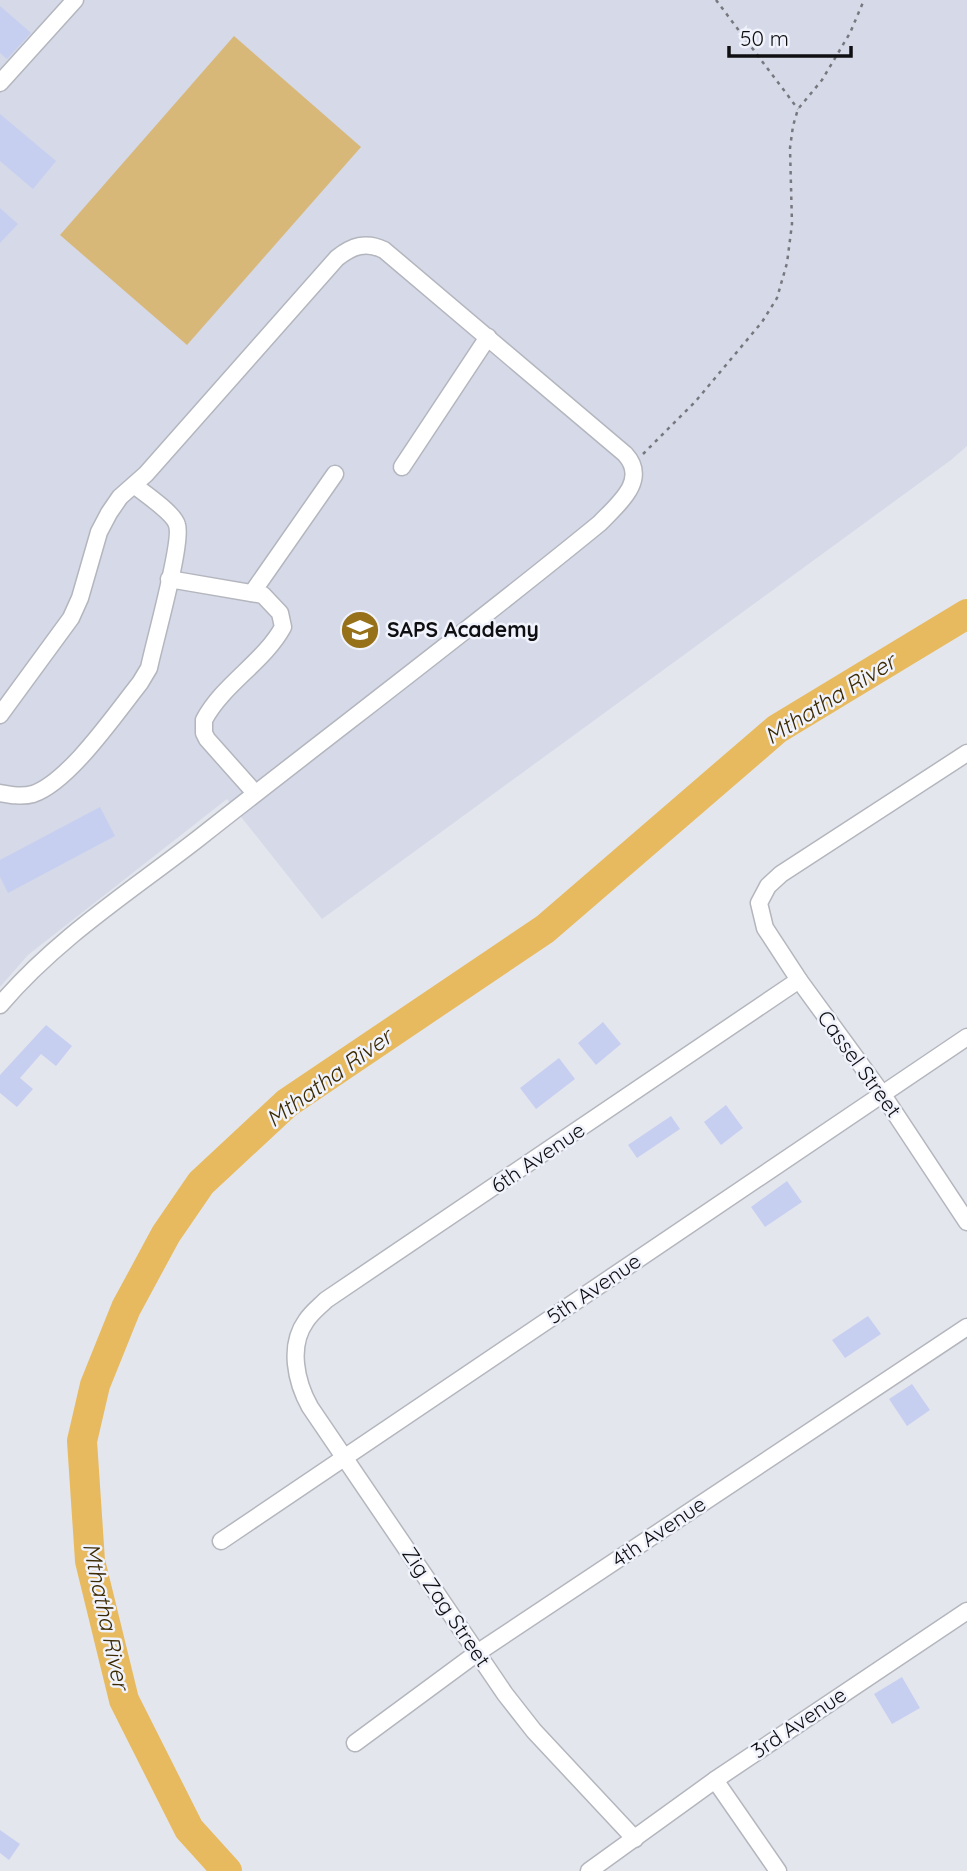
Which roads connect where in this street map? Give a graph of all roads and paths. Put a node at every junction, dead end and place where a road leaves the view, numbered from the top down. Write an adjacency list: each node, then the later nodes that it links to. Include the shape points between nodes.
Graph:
1 (75, 0): 4 (street)
2 (716, 0): 5 (path)
3 (864, 0): 5 (path, via 822,80)
4 (0, 83)
5 (798, 109): 7 (path, via 790,148 792,224 777,298 695,402)
6 (488, 337): 7 (street); 8 (street); 10 (street, via 384,250 354,246 337,258)
7 (632, 463): 16 (street, via 633,484 600,523)
8 (402, 467)
9 (335, 474): 12 (street)
10 (134, 485): 11 (street, via 177,524); 13 (street, via 120,497 99,532 71,618)
11 (169, 579): 12 (street); 15 (street, via 149,668 140,683 51,784 30,794)
12 (252, 593): 16 (street, via 263,594 273,604 283,627 207,713 203,726 207,739)
13 (0, 715)
14 (967, 753): 17 (street, Cassel Street, via 768,886 759,903 765,928)
15 (0, 793)
16 (255, 793): 18 (street, via 69,936)
17 (799, 980): 20 (street, Cassel Street); 23 (street, 6th Avenue, via 326,1300 305,1322)
18 (0, 1005)
19 (967, 1037): 20 (street, 5th Avenue)
20 (883, 1094): 21 (street, Cassel Street); 24 (street, 5th Avenue)
21 (967, 1222)
22 (967, 1327): 27 (street, 4th Avenue)
23 (296, 1352): 24 (street, Zig Zag Street, via 296,1372 304,1397)
24 (344, 1457): 25 (street, 5th Avenue); 27 (street, Zig Zag Street)
25 (221, 1541)
26 (967, 1611): 29 (street, 3rd Avenue)
27 (477, 1653): 28 (street, 4th Avenue); 30 (street, Zig Zag Street, via 534,1731)
28 (355, 1743)
29 (715, 1780): 30 (street, 3rd Avenue); 32 (street)
30 (635, 1839): 31 (street, 3rd Avenue)
31 (589, 1871)
32 (778, 1871)

